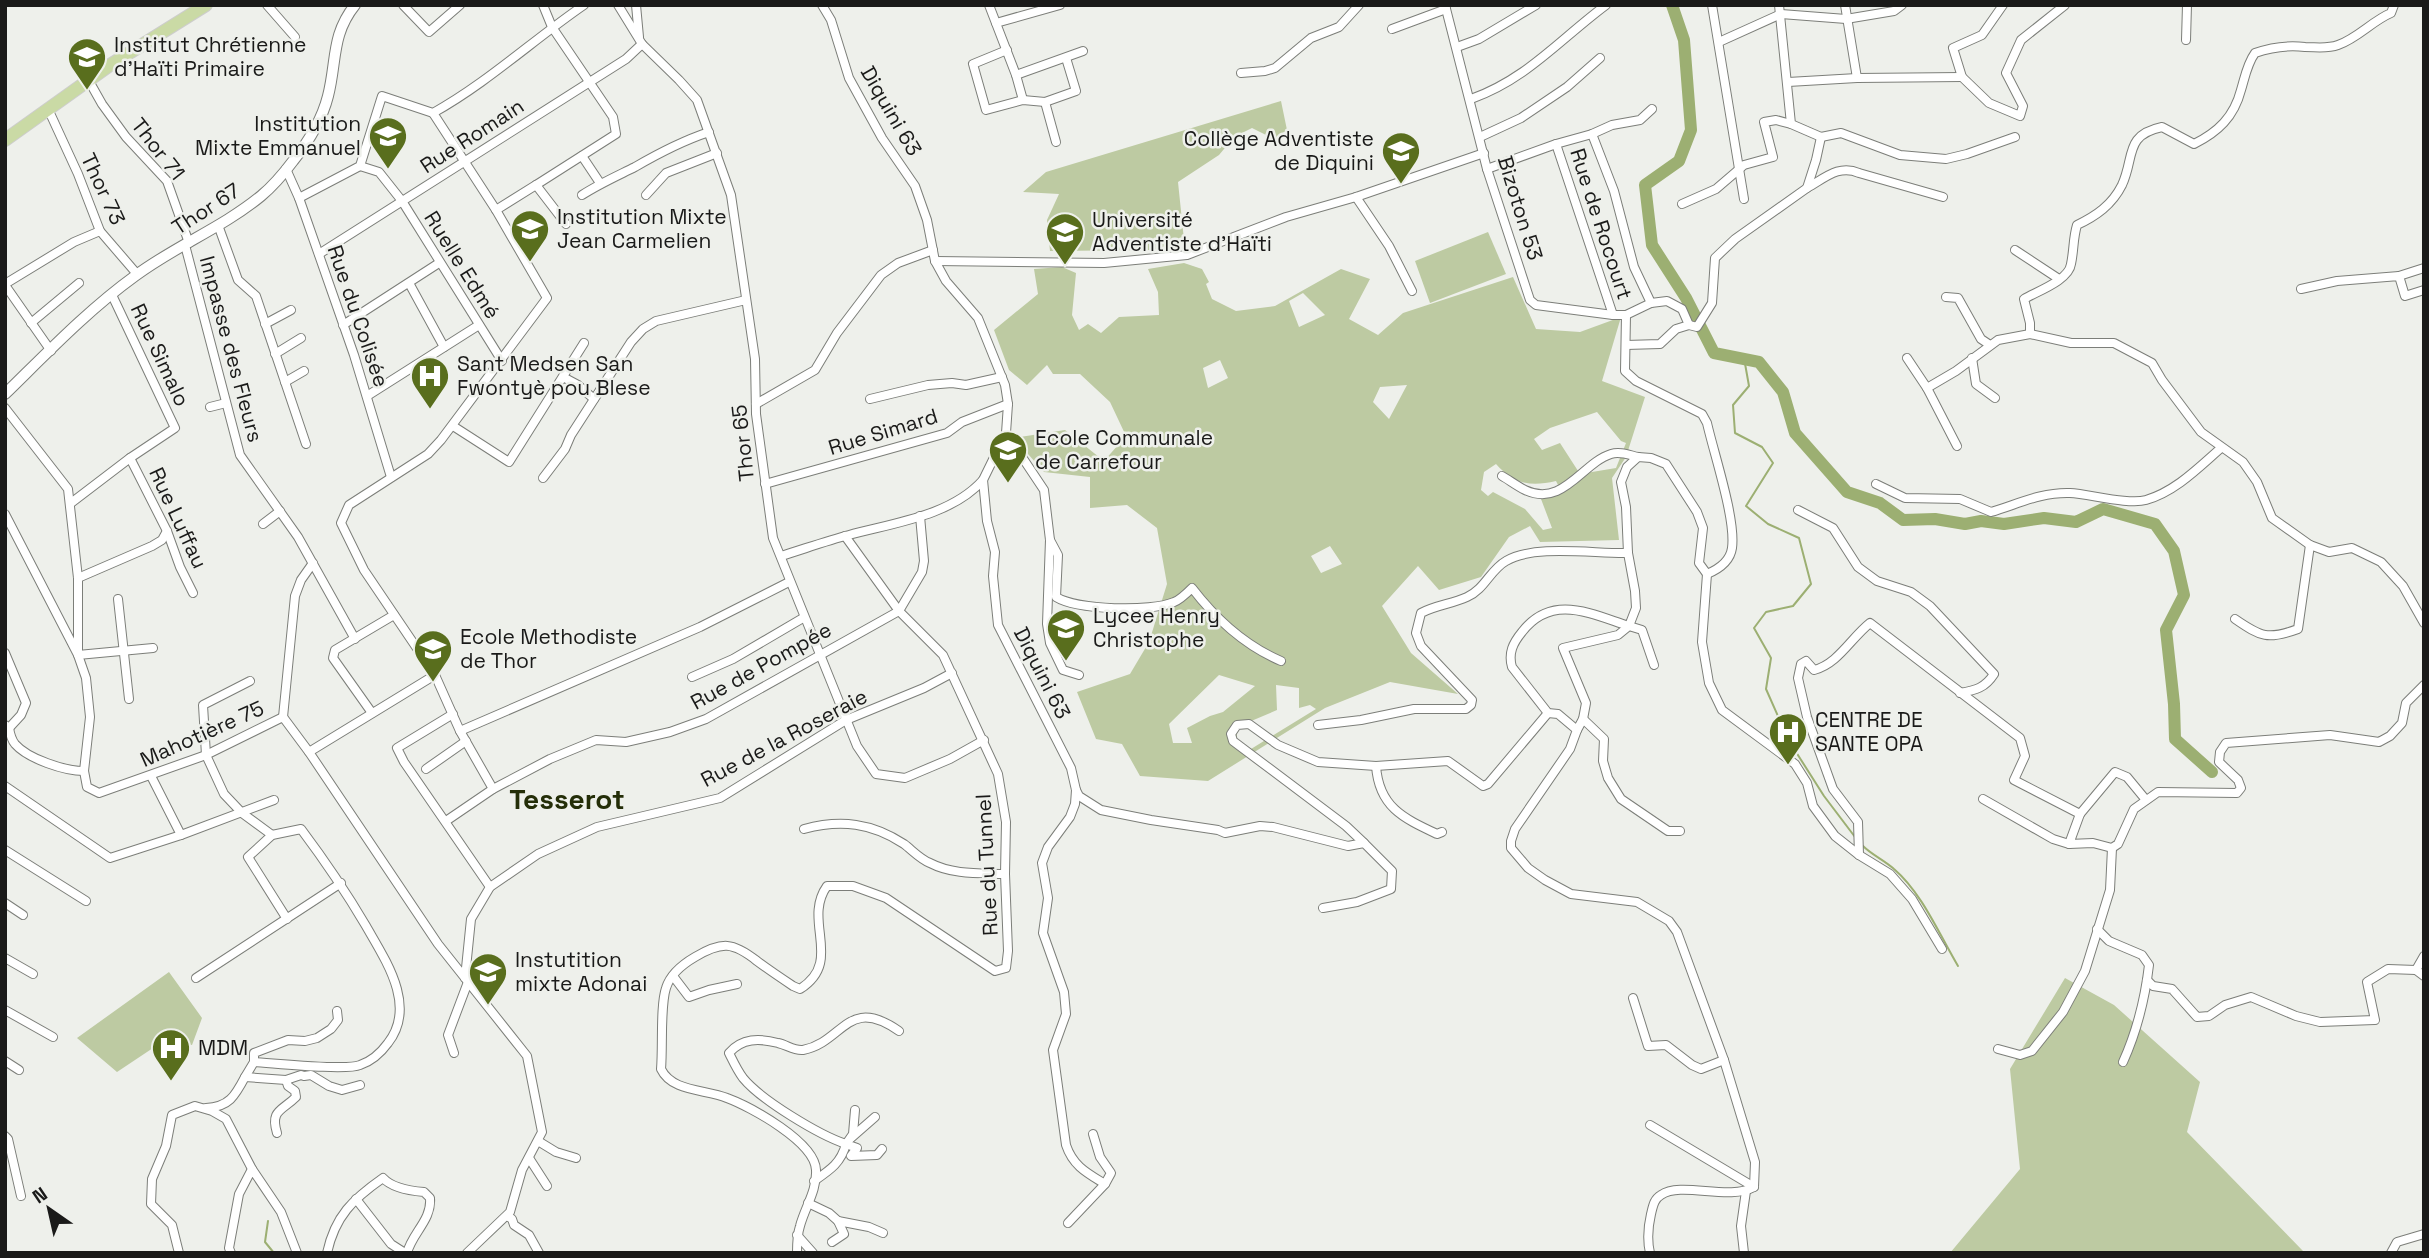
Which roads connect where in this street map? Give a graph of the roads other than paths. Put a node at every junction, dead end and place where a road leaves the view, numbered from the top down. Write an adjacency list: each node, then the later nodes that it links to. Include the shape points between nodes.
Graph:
1 (206, 5): 42 (main road)
2 (267, 5): 29 (street)
3 (355, 5): 65 (street, Thor 67, via 341,25 321,119)
4 (404, 5): 5 (street, via 429,32)
5 (460, 5)
6 (543, 5): 27 (street)
7 (584, 5): 27 (street)
8 (618, 5): 31 (street, Thor 65)
9 (636, 5): 31 (street)
10 (822, 5): 84 (street, Diquini 63, via 835,30 849,78 915,186)
11 (989, 5): 26 (street)
12 (1060, 5): 26 (street)
13 (1359, 5): 38 (street, via 1339,27 1311,37 1275,68)
14 (1536, 5): 33 (street)
15 (1606, 5): 45 (street, via 1530,69)
16 (1712, 5): 32 (street)
17 (1845, 5): 25 (street)
18 (1902, 5): 25 (street, via 1894,11)
19 (2003, 5): 40 (street, via 1982,35 1953,48)
20 (2065, 5): 40 (street, via 2021,40 2006,73 2023,106 2020,116 1989,103)
21 (2187, 5): 30 (street)
22 (2394, 5): 92 (street, via 2391,13 2339,45 2283,46 2255,53 2224,125 2193,144 2162,127 2141,135 2133,144 2127,172 2113,200 2077,225 2071,267)
23 (1445, 7): 28 (street); 33 (street, Bizoton 53)
24 (1780, 10): 25 (street); 32 (street); 44 (street)
25 (1846, 19): 41 (street)
26 (996, 23): 34 (street)
27 (552, 27): 43 (street); 50 (street)
28 (1392, 29)
29 (295, 37)
30 (2186, 40)
31 (640, 41): 43 (street, Rue Romain, via 626,59); 52 (street, Thor 65, via 697,100)
32 (1719, 42): 67 (street)
33 (1457, 47): 45 (street, Bizoton 53)
34 (1007, 50): 39 (street); 46 (street, via 973,64 984,109)
35 (1083, 51): 36 (street)
36 (1066, 58): 39 (street); 47 (street, via 1076,91)
37 (1600, 58): 54 (street, via 1521,118)
38 (1241, 73)
39 (1016, 75): 46 (street)
40 (1962, 77): 41 (street)
41 (1857, 78): 44 (street)
42 (89, 81): 49 (main road); 83 (street, Thor 71, via 127,137 167,181)
43 (589, 82): 62 (street, via 613,117 616,134); 63 (street, Rue Romain)
44 (1788, 82): 51 (street)
45 (1471, 99): 54 (street, Bizoton 53)
46 (1023, 100): 47 (street)
47 (1045, 102): 58 (street)
48 (1652, 109): 53 (street, via 1640,120)
49 (48, 111): 57 (main road); 82 (street, Thor 73)
50 (433, 113): 63 (street); 64 (street, via 382,96)
51 (1791, 124): 55 (street); 67 (street, via 1764,122 1773,157)
52 (709, 132): 60 (street, Thor 65); 68 (street, via 681,141)
53 (1592, 134): 59 (street); 102 (street, via 1614,191 1634,267)
54 (1480, 137): 61 (street, Bizoton 53)
55 (1821, 137): 56 (street, via 1840,133 1900,155 1946,159); 70 (street)
56 (2015, 137)
57 (5, 140)
58 (1056, 142)
59 (1556, 144): 66 (street); 104 (street, Rue de Rocourt)
60 (717, 153): 72 (street, via 666,173); 101 (street, Thor 65, via 730,195)
61 (1484, 153): 66 (street, Bizoton 53); 73 (street)
62 (582, 156): 68 (street); 69 (street)
63 (464, 162): 77 (street, Rue Romain); 79 (street)
64 (360, 166): 75 (street); 77 (street, Ruelle Edmé, via 379,172)
65 (286, 169): 75 (street, Rue du Colisée); 81 (street, Thor 67, via 263,195)
66 (1487, 169): 104 (street, Bizoton 53, via 1533,303)
67 (1739, 169): 76 (street); 78 (street, via 1716,189)
68 (600, 183): 71 (street)
69 (536, 185): 79 (street); 80 (street)
70 (1807, 188): 74 (street, via 1849,169); 110 (street, via 1715,258 1712,303)
71 (582, 195)
72 (646, 195)
73 (1356, 197): 87 (street, via 1286,216 1186,255 1104,263); 98 (street)
74 (1943, 197)
75 (299, 198): 86 (street, Rue du Colisée)
76 (1744, 199)
77 (402, 201): 86 (street, Rue Romain); 88 (street, Ruelle Edmé)
78 (1682, 204)
79 (496, 210): 121 (street, via 547,298)
80 (566, 223)
81 (218, 225): 83 (street, Thor 67); 107 (street, via 238,280 256,296)
82 (100, 231): 90 (street, Thor 73); 95 (street)
83 (187, 244): 90 (street, Thor 67); 132 (street, Impasse des Fleurs)
84 (933, 250): 87 (street, Diquini 63); 133 (street, via 881,275 815,370)
85 (2015, 250): 92 (street)
86 (319, 254): 108 (street, Rue du Colisée)
87 (935, 261): 124 (street, Diquini 63, via 978,318)
88 (439, 263): 93 (street); 109 (street, Ruelle Edmé)
89 (2424, 268): 91 (street)
90 (137, 274): 99 (street, Thor 67)
91 (2399, 276): 96 (street); 97 (street, via 2404,296)
92 (2059, 279): 111 (street, via 2024,299)
93 (409, 282): 108 (street); 116 (street)
94 (79, 283): 106 (street)
95 (5, 285): 106 (street)
96 (2301, 289)
97 (2424, 290)
98 (1412, 291)
99 (112, 295): 117 (street, Thor 67); 143 (street, Rue Simalo, via 175,428)
100 (1946, 297): 115 (street, via 1958,299 1981,339)
101 (746, 300): 130 (street, via 656,321 643,329); 133 (street, Thor 65)
102 (1651, 303): 105 (street, Bizoton 53); 110 (street, via 1668,301 1682,309)
103 (291, 310): 107 (street)
104 (1613, 315): 105 (street, Bizoton 53)
105 (1626, 315): 114 (street)
106 (31, 323): 117 (street)
107 (265, 324): 118 (street)
108 (343, 325): 128 (street, Rue du Colisée)
109 (479, 325): 116 (street); 121 (street, Ruelle Edmé)
110 (1693, 326): 114 (street, via 1676,329 1660,344)
111 (2030, 334): 115 (street); 141 (street, via 2071,343 2114,343 2152,363 2201,432)
112 (301, 338): 118 (street)
113 (584, 342): 123 (street)
114 (1626, 345): 163 (street, via 1625,372 1702,414 1707,423 1732,527 1732,550 1722,568)
115 (1990, 345): 120 (street)
116 (444, 346): 128 (street)
117 (51, 351): 127 (street, Thor 67)
118 (275, 354): 125 (street)
119 (1907, 358): 126 (street)
120 (1972, 358): 126 (street); 129 (street, via 1976,384)
121 (502, 360): 137 (street)
122 (304, 371): 125 (street)
123 (563, 377): 130 (street); 137 (street, via 507,463)
124 (1002, 377): 131 (street, via 966,385 928,385); 134 (street, Diquini 63)
125 (285, 382): 139 (street)
126 (1927, 388): 140 (street)
127 (5, 394)
128 (367, 396): 145 (street, Rue du Colisée)
129 (1995, 398)
130 (594, 399): 146 (street)
131 (870, 399)
132 (226, 403): 135 (street); 151 (street, Impasse des Fleurs, via 240,455)
133 (756, 404): 148 (street, Thor 65)
134 (1008, 404): 138 (street, Diquini 63); 148 (street, Rue Simard, via 947,433)
135 (210, 407)
136 (5, 408): 150 (street, via 68,489)
137 (453, 426): 145 (street, via 428,454)
138 (1006, 433): 147 (street, Diquini 63); 158 (street, via 1044,490)
139 (306, 444)
140 (1957, 446)
141 (2221, 448): 149 (street, via 2192,475 2143,501 2069,493 2036,495 1991,512 1960,499 1906,498); 159 (street, via 2252,472 2272,518)
142 (1638, 457): 144 (street, via 1610,454 1592,464 1574,483 1549,494 1527,492); 160 (street, via 1621,482); 163 (street, via 1667,464 1697,512 1703,528 1699,563)
143 (130, 458): 150 (street, Rue Simalo); 156 (street, Rue Luffau)
144 (1502, 476)
145 (391, 477): 169 (street, via 349,505 341,523)
146 (543, 478)
147 (983, 480): 154 (street, via 959,500); 210 (street, Diquini 63, via 995,552 998,625 1071,768)
148 (765, 484): 161 (street, Thor 65, via 773,538)
149 (1876, 484)
150 (71, 503): 164 (street)
151 (280, 510): 155 (street); 162 (street, Impasse des Fleurs)
152 (1798, 510): 188 (street, via 1833,528 1858,568 1877,581 1911,592 1974,650 1994,674 1978,690)
153 (5, 514): 178 (street)
154 (919, 516): 157 (street); 168 (street, via 925,561)
155 (263, 524)
156 (167, 531): 164 (street, via 152,546); 166 (street, Rue Luffau)
157 (845, 536): 161 (street); 168 (street, Rue du Tunnel)
158 (1049, 540): 180 (street, via 1058,555 1056,597 1067,604 1146,609 1175,602 1192,589 1208,609 1256,649); 184 (street, via 1050,643 1063,670)
159 (2310, 545): 171 (street, via 2298,629 2277,637 2257,635); 172 (street, via 2329,552 2351,548 2381,562 2403,586)
160 (1628, 553): 173 (street, via 1636,608); 196 (street, via 1541,551 1524,555 1507,560 1468,597 1421,613 1416,633 1421,646 1472,700 1466,709 1414,709)
161 (781, 556): 165 (street, Thor 65)
162 (313, 563): 174 (street, Impasse des Fleurs); 193 (street, via 295,596)
163 (1707, 574): 226 (street, via 1702,642 1709,683 1722,710 1795,764 1814,806 1835,836)
164 (78, 578): 178 (street)
165 (789, 582): 170 (street, Thor 65); 199 (street, via 700,627)
166 (193, 593)
167 (118, 599): 176 (street)
168 (899, 611): 179 (street, Rue de Pompée); 182 (street, Rue du Tunnel, via 943,655)
169 (394, 615): 174 (street); 183 (street)
170 (803, 618): 179 (street, Thor 65); 185 (street)
171 (2235, 619)
172 (2424, 622)
173 (1629, 626): 181 (street, via 1642,630); 191 (street, via 1562,609 1529,623 1512,646 1510,659); 194 (street, via 1618,635 1563,648 1586,703)
174 (355, 639): 190 (street, via 335,650 333,658)
175 (153, 648): 176 (street)
176 (124, 651): 178 (street); 189 (street)
177 (5, 653): 197 (street, via 26,704)
178 (78, 655): 206 (street, via 90,717)
179 (818, 655): 195 (street, Thor 65); 209 (street, Rue de Pompée, via 706,719 626,742 596,740)
180 (1281, 661)
181 (1654, 665)
182 (953, 673): 195 (street, Rue de la Roseraie); 200 (street, Rue du Tunnel)
183 (435, 675): 190 (street); 192 (street)
184 (1079, 675)
185 (692, 677)
186 (250, 681): 203 (street, via 203,705)
187 (2424, 685): 213 (street, via 2406,703 2402,723 2379,742 2330,735 2226,743 2220,762 2238,780 2241,788 2237,793 2158,792)
188 (1960, 694): 215 (street, via 2020,738 2025,757 2014,780); 226 (street, via 1870,623 1825,667 1814,670 1806,661 1801,664 1798,678 1807,717 1833,789 1858,822)
189 (130, 699)
190 (372, 713): 202 (street)
191 (1548, 713): 198 (street, via 1558,714); 204 (street, via 1485,785 1448,761)
192 (453, 714): 199 (street); 216 (street, via 397,748)
193 (283, 717): 202 (street, Mahotière 75); 203 (street, Mahotière 75)
194 (1583, 719): 198 (street); 218 (street, via 1604,739 1603,761 1621,799 1668,831)
195 (846, 720): 200 (street, Thor 65, via 876,774 905,778); 229 (street, Rue de la Roseraie, via 719,798 597,827 538,853)
196 (1318, 725)
197 (7, 726): 206 (street, via 16,745 50,765)
198 (1577, 730): 254 (street, via 1570,749 1516,828 1511,848 1528,868 1571,894 1632,900 1669,921)
199 (460, 731): 201 (street)
200 (984, 740): 227 (street, Rue du Tunnel, via 1003,795)
201 (466, 741): 205 (street); 209 (street)
202 (309, 752): 244 (street, Mahotière 75)
203 (206, 755): 207 (street, Mahotière 75); 214 (street, via 224,794)
204 (1376, 766): 219 (street, via 1379,791 1390,805 1417,824); 222 (street, via 1311,760 1278,745 1249,724 1237,725 1231,734 1233,741)
205 (426, 769)
206 (84, 771): 207 (street, Mahotière 75, via 87,787 99,793)
207 (151, 776): 220 (street)
208 (5, 786): 220 (street, via 110,858)
209 (493, 789): 216 (street, Rue de Pompée)
210 (1076, 790): 222 (street, via 1101,810 1151,820 1225,832 1273,827 1348,846); 280 (street, via 1070,817 1042,863 1048,898 1043,933 1064,992 1066,1014 1053,1050 1066,1145 1077,1166)
211 (1983, 799): 223 (street)
212 (274, 800): 214 (street)
213 (2146, 800): 215 (street, via 2127,777 2115,772); 224 (street, via 2134,809)
214 (242, 813): 220 (street); 221 (street)
215 (2080, 814): 223 (street)
216 (446, 821): 229 (street)
217 (804, 829): 227 (street, via 870,826 928,863 955,872)
218 (1681, 831)
219 (1442, 832)
220 (181, 835)
221 (272, 835): 228 (street, via 301,829); 234 (street, via 248,858)
222 (1364, 843): 232 (street, via 1392,872 1391,889)
223 (2069, 844): 224 (street)
224 (2112, 848): 235 (street, via 2110,890)
225 (5, 850): 230 (street)
226 (1859, 855): 236 (street, via 1890,874 1912,899)
227 (1005, 874): 241 (street, Rue du Tunnel, via 1006,968 995,971 886,898 842,885 827,886 820,897 820,969 800,989 727,944 691,959)
228 (341, 883): 234 (street); 256 (street, via 389,967 399,994 398,1031 379,1055 357,1067)
229 (490, 887): 244 (street, Rue de la Roseraie, via 471,919)
230 (86, 901)
231 (5, 903): 233 (street)
232 (1323, 908)
233 (23, 915)
234 (287, 919): 243 (street)
235 (2097, 929): 245 (street, via 2109,941 2142,955 2149,965); 252 (street, via 2085,971 2032,1051 2020,1055)
236 (1942, 949)
237 (2424, 956): 239 (street)
238 (5, 958): 240 (street)
239 (2416, 970): 242 (street); 245 (street, via 2388,969 2367,982 2375,1020 2320,1023 2251,997 2197,1017 2172,989 2153,986)
240 (33, 974)
241 (673, 976): 246 (street, via 689,997); 279 (street, via 664,1002 660,1069 665,1078 727,1098 786,1131 813,1161)
242 (2424, 976)
243 (196, 978)
244 (466, 980): 253 (street, Rue de la Roseraie, via 448,1035); 271 (street, Mahotière 75, via 527,1056 542,1132)
245 (2147, 980): 257 (street)
246 (737, 984)
247 (1633, 998): 254 (street, via 1648,1046 1666,1045 1701,1069)
248 (5, 1010): 251 (street)
249 (337, 1011): 256 (street, via 338,1020 317,1038 288,1041 254,1053)
250 (899, 1031): 272 (street, via 885,1021 866,1018 849,1021 814,1047 799,1051 753,1040 738,1043 729,1053 743,1078 761,1094 795,1117)
251 (53, 1037)
252 (1998, 1049)
253 (454, 1053)
254 (1724, 1060): 282 (street, via 1755,1161)
255 (5, 1061): 258 (street)
256 (254, 1062): 259 (street)
257 (2123, 1062)
258 (19, 1070)
259 (246, 1077): 260 (street); 262 (street)
260 (286, 1080): 261 (street, via 311,1075 342,1090); 268 (street, via 296,1097 277,1113)
261 (360, 1085)
262 (233, 1100): 263 (street); 266 (street)
263 (202, 1108): 266 (street); 293 (street, via 195,1106 172,1115 166,1146 152,1179 151,1204 172,1225)
264 (855, 1110): 272 (street)
265 (875, 1117): 272 (street)
266 (226, 1119): 278 (street)
267 (1650, 1125): 282 (street)
268 (277, 1133)
269 (1093, 1134): 280 (street, via 1100,1157 1111,1170)
270 (5, 1136): 283 (street)
271 (538, 1141): 275 (street, Mahotière 75); 276 (street)
272 (848, 1141): 274 (street, via 857,1148); 277 (street)
273 (882, 1149): 274 (street, via 877,1155)
274 (851, 1156): 277 (street)
275 (529, 1158): 281 (street); 286 (street, Mahotière 75)
276 (576, 1158)
277 (841, 1159): 279 (street)
278 (251, 1169): 294 (street, via 239,1194); 295 (street, via 281,1212)
279 (814, 1181): 285 (street)
280 (1105, 1184): 288 (street)
281 (547, 1186)
282 (1750, 1189): 302 (street, via 1662,1194 1654,1201 1649,1221); 303 (street, via 1741,1226)
283 (21, 1196)
284 (356, 1199): 296 (street, via 331,1232); 297 (street, via 391,1244); 297 (street, via 383,1178 388,1184 424,1192 430,1198 428,1214)
285 (808, 1203): 287 (street); 291 (street)
286 (507, 1216): 298 (street); 299 (street, via 529,1236)
287 (838, 1221): 289 (street); 292 (street, via 844,1234)
288 (1068, 1223)
289 (883, 1233)
290 (2424, 1234): 304 (street, via 2398,1242)
291 (797, 1235): 300 (street); 301 (street)
292 (832, 1242)
293 (180, 1253)
294 (231, 1253)
295 (298, 1253)
296 (327, 1253)
297 (406, 1253)
298 (467, 1253)
299 (539, 1253)
300 (797, 1253)
301 (813, 1253)
302 (1650, 1253)
303 (1744, 1253)
304 (2391, 1253)

